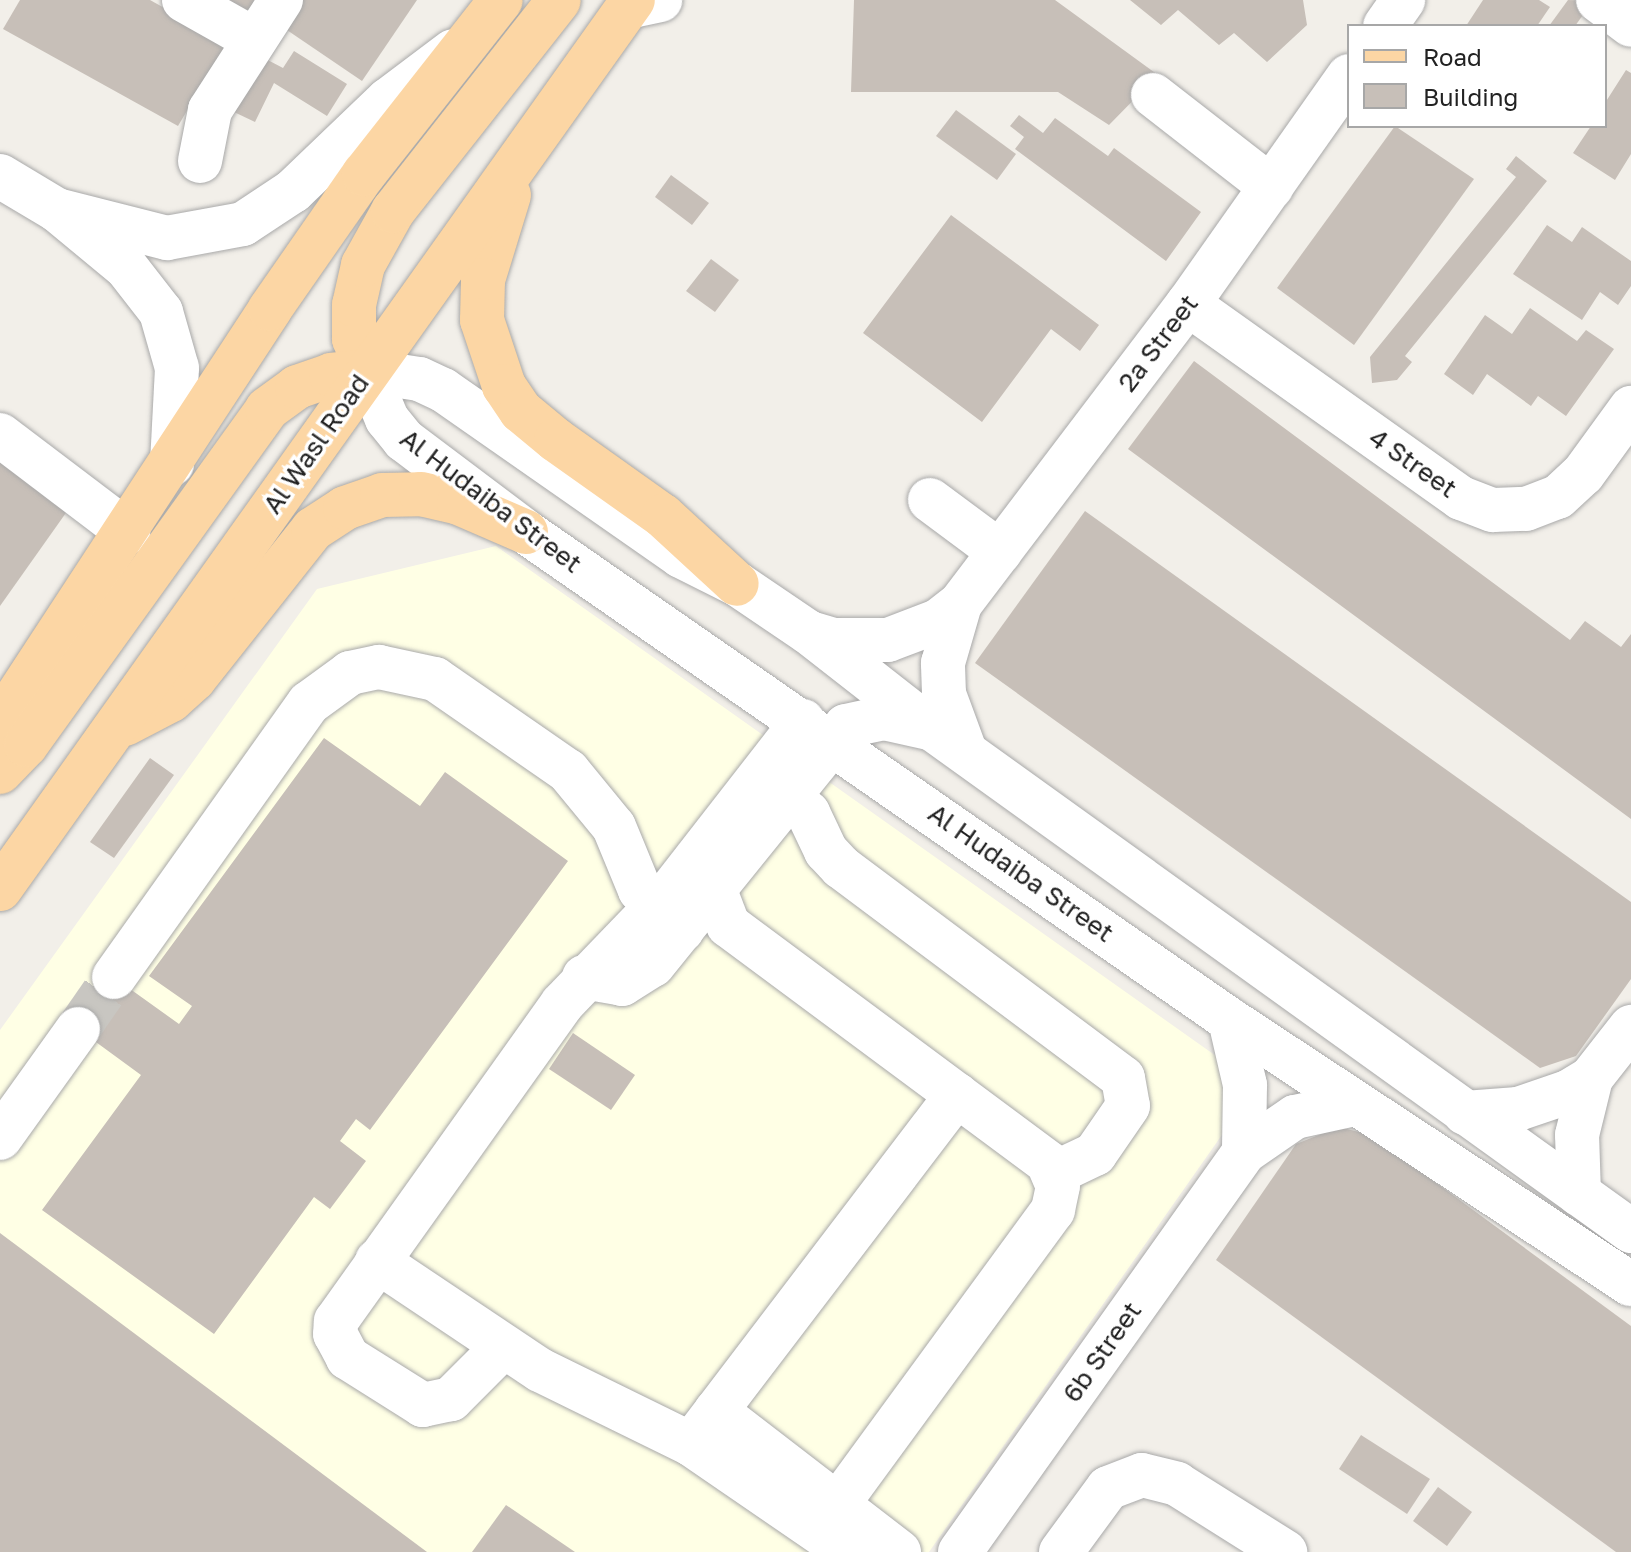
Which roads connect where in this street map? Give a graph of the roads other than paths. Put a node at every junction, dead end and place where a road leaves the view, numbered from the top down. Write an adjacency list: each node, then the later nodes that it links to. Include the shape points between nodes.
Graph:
1 (184, 0): 10 (street)
2 (281, 0): 10 (street)
3 (501, 0): 11 (main road)
4 (559, 0): 20 (main road, via 393,211 363,265 354,305 354,339)
5 (1403, 0): 8 (street)
6 (1598, 0): 9 (street)
7 (640, 2): 14 (main road, Al Wasl Road)
8 (1386, 24)
9 (1631, 25)
10 (255, 40): 15 (street, via 210,110)
11 (464, 43): 18 (street, via 388,100 282,201 243,224 167,238); 23 (main road, via 270,309)
12 (1347, 79): 17 (street, 2a Street)
13 (1153, 95): 17 (street)
14 (531, 141): 20 (main road, Al Wasl Road); 28 (main road, via 493,235 483,280 482,320 504,386 521,411 663,516)
15 (200, 161)
16 (0, 176): 18 (street)
17 (1271, 187): 19 (street, 2a Street)
18 (57, 210): 23 (street, via 126,267 161,312 177,368)
19 (1188, 304): 21 (street, 4 Street, via 1461,498 1493,510 1526,509 1558,497 1583,474); 27 (street, 2a Street)
20 (367, 371): 26 (street, Al Hudaiba Street, via 381,408 404,440); 28 (street, via 406,376 443,390 681,556); 33 (main road, Al Wasl Road); 36 (main road, via 320,379 267,409 26,745)
21 (1631, 408)
22 (0, 435): 25 (street)
23 (172, 464): 25 (main road)
24 (930, 500): 27 (street)
25 (128, 532): 31 (main road)
26 (526, 532): 33 (main road, via 459,503 421,494 382,495 345,508 313,529 194,679 145,717); 34 (street, Al Hudaiba Street)
27 (1000, 552): 29 (street, 2a Street)
28 (737, 584): 30 (street)
29 (960, 604): 30 (street, 2a Street, via 938,621 888,640 834,640); 35 (street, 2a Street, via 943,663)
30 (808, 632): 35 (street)
31 (12, 676): 32 (main road)
32 (0, 722)
33 (116, 729): 39 (main road, Al Wasl Road)
34 (817, 730): 35 (street, via 863,719); 37 (street); 42 (street, Al Hudaiba Street)
35 (948, 740): 48 (street)
36 (0, 772)
37 (775, 785): 38 (street); 40 (street); 51 (street, via 808,813 832,860 1123,1078 1128,1106 1095,1154)
38 (714, 888): 40 (street); 46 (street, via 728,925)
39 (0, 889)
40 (669, 919): 41 (street, via 630,871 614,827 568,771 435,679 379,667 350,673 309,703); 54 (street, via 584,977)
41 (114, 977)
42 (1230, 1020): 47 (street, Al Hudaiba Street); 50 (street, via 1245,1085)
43 (1631, 1027): 45 (street)
44 (78, 1029): 49 (street)
45 (1591, 1078): 48 (street, via 1544,1102); 52 (street, via 1577,1135)
46 (957, 1095): 51 (street); 57 (street)
47 (1355, 1104): 50 (street, 6b Street, via 1295,1117); 55 (street, Al Hudaiba Street)
48 (1465, 1113): 52 (street)
49 (0, 1138)
50 (1244, 1152): 61 (street, 6b Street)
51 (1055, 1173): 58 (street, via 1058,1199 1053,1210)
52 (1579, 1194): 53 (street)
53 (1631, 1231)
54 (377, 1261): 56 (street); 56 (street, via 336,1321 335,1334 348,1358 410,1401 437,1404 451,1399)
55 (1631, 1284)
56 (503, 1347): 57 (street, via 569,1386 656,1423)
57 (704, 1428): 58 (street); 59 (street)
58 (836, 1506): 60 (street)
59 (848, 1552)
60 (899, 1552)
61 (960, 1552)
62 (1061, 1552): 63 (street, via 1108,1488 1142,1475 1177,1484)
63 (1285, 1552)

